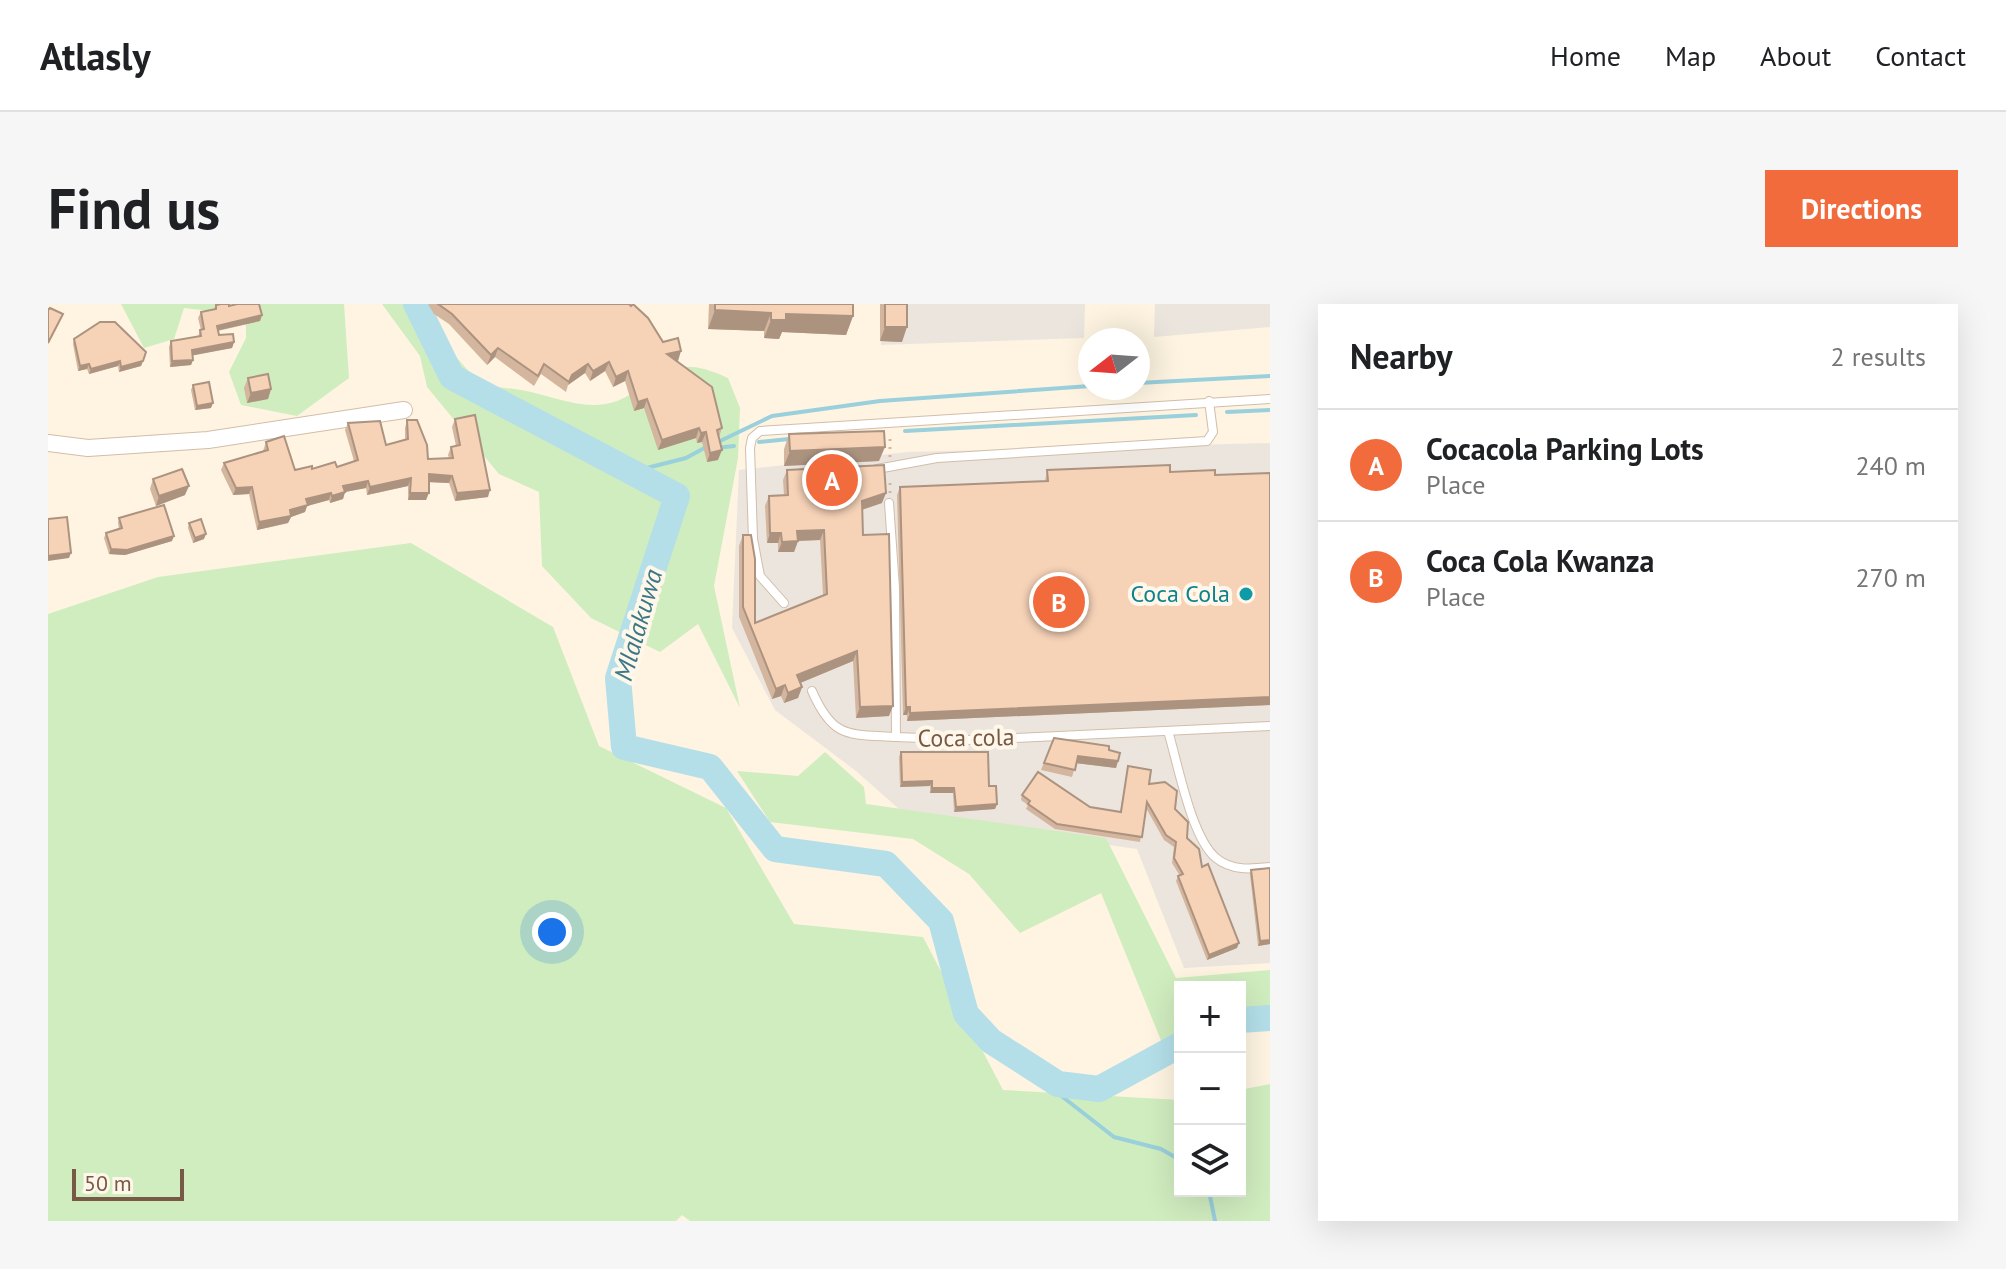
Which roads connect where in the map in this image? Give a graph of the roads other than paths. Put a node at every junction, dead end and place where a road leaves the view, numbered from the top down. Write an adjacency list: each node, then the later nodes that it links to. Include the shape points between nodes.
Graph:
1 (1270, 399): 2 (lane)
2 (1209, 401): 5 (lane, via 1213,432 1207,441); 7 (lane, via 764,431 752,438 753,539 760,576)
3 (404, 410): 4 (street, via 183,442 88,448)
4 (48, 443)
5 (864, 467)
6 (889, 503): 11 (lane, Coca cola)
7 (784, 603)
8 (812, 691): 11 (lane, via 834,728)
9 (1270, 726): 10 (lane, Coca cola)
10 (1168, 731): 11 (lane, Coca cola, via 972,740); 12 (lane, via 1202,840 1217,859 1238,869)
11 (896, 737)
12 (1270, 867)

